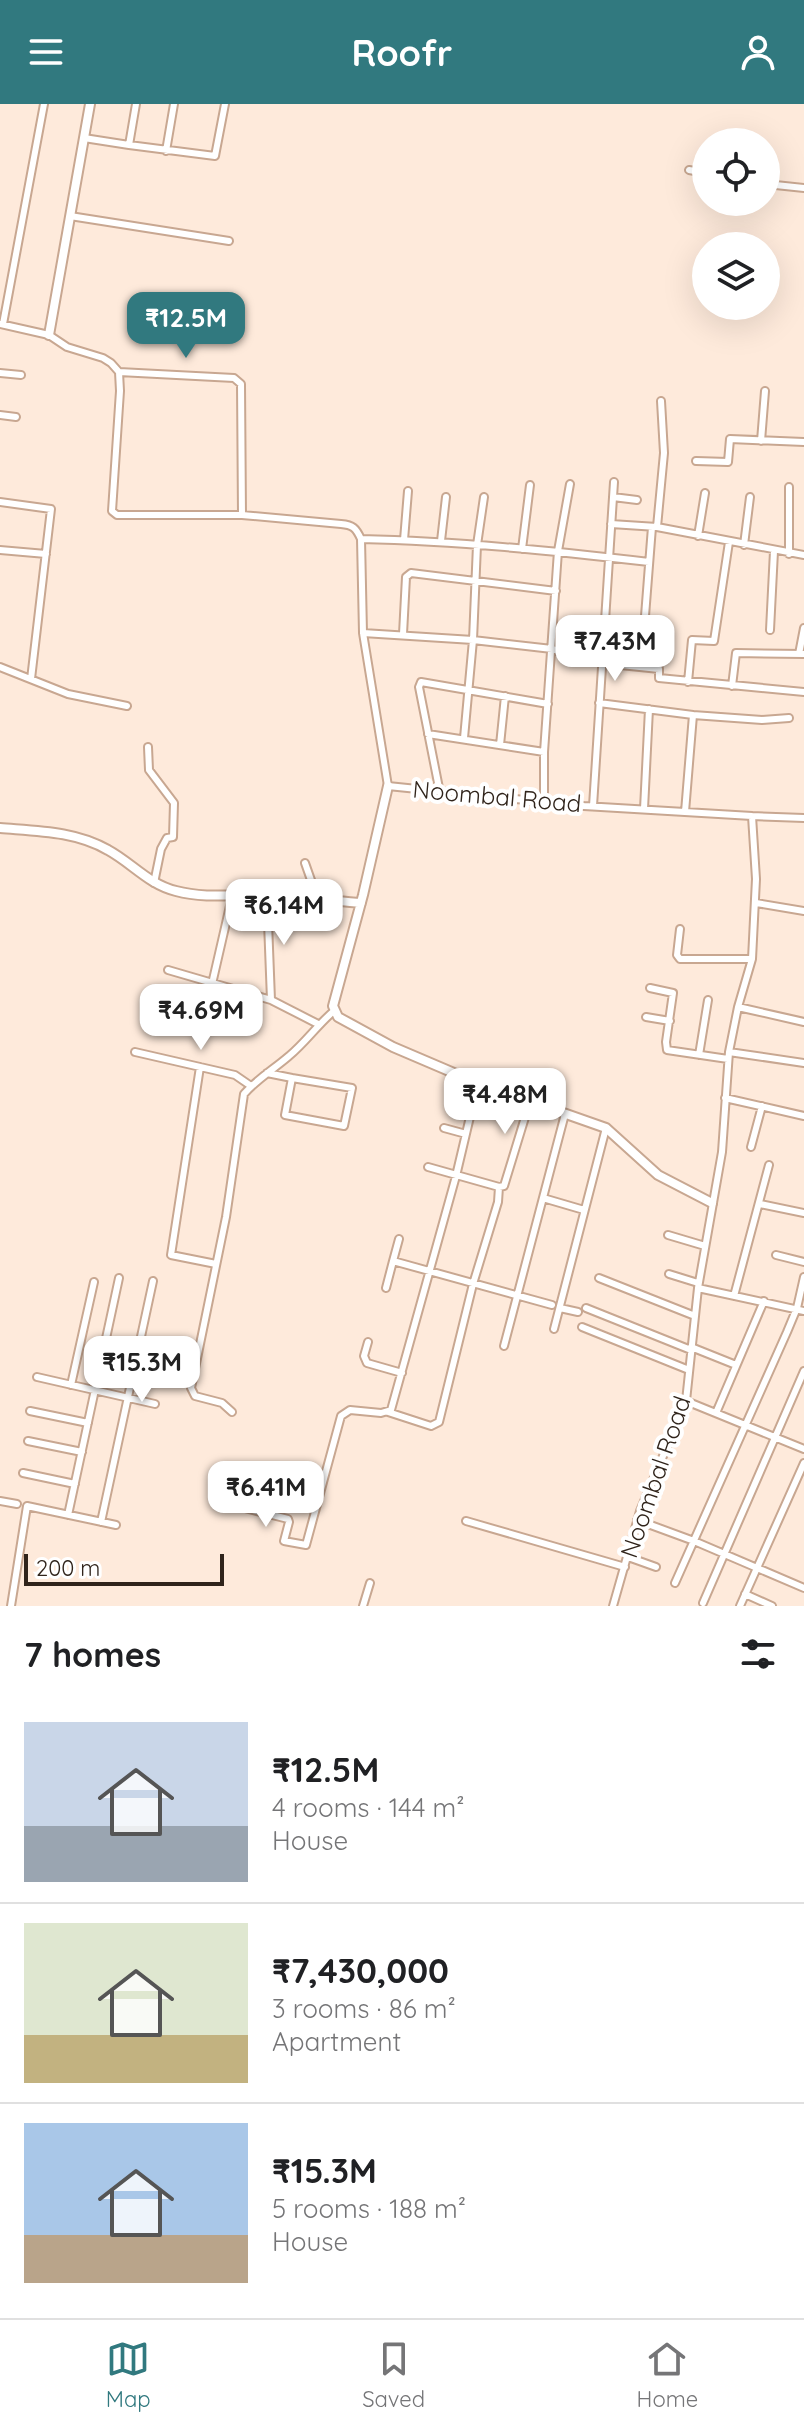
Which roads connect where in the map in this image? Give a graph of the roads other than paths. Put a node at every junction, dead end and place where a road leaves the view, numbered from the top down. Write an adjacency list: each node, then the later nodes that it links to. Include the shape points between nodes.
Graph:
1 (44, 104): 15 (street)
2 (90, 104): 6 (street)
3 (136, 104): 7 (street)
4 (174, 104): 8 (street)
5 (225, 104): 8 (street, via 215,156)
6 (84, 138): 7 (street); 13 (street)
7 (129, 145): 8 (street)
8 (166, 151)
9 (689, 170): 10 (street)
10 (692, 171)
11 (780, 185): 12 (street)
12 (804, 188)
13 (70, 216): 14 (street); 16 (street)
14 (229, 241)
15 (2, 324): 16 (street)
16 (49, 335): 17 (street, via 103,358)
17 (119, 372): 39 (street, via 234,378 241,384); 39 (street, via 112,511 135,516)
18 (0, 373): 19 (street)
19 (21, 375)
20 (765, 391): 24 (street)
21 (661, 401): 41 (street, via 664,453)
22 (0, 415): 23 (street)
23 (16, 417)
24 (761, 441): 25 (street); 26 (street, via 730,439 728,462)
25 (804, 442)
26 (696, 461)
27 (614, 482): 35 (street)
28 (570, 484): 51 (street)
29 (530, 485): 49 (street)
30 (789, 487): 54 (street)
31 (408, 491): 44 (street)
32 (705, 493): 42 (street)
33 (446, 497): 45 (street)
34 (484, 497): 47 (street)
35 (613, 497): 37 (street); 40 (street)
36 (750, 497): 48 (street)
37 (637, 500)
38 (0, 502): 53 (street, via 51,509)
39 (242, 515): 43 (street, via 352,525)
40 (611, 524): 41 (street); 56 (street)
41 (654, 527): 42 (street); 58 (street)
42 (698, 536): 46 (street)
43 (361, 539): 44 (street); 63 (street, Noombal Road)
44 (404, 540): 45 (street)
45 (441, 541): 47 (street)
46 (729, 542): 48 (street); 72 (street, via 714,641 692,640)
47 (477, 545): 49 (street); 59 (street)
48 (744, 545): 52 (street)
49 (522, 549): 51 (street)
50 (0, 550): 53 (street); 57 (street)
51 (558, 551): 56 (street); 60 (street)
52 (774, 551): 54 (street); 62 (street)
53 (46, 554): 71 (street)
54 (789, 554): 55 (street)
55 (804, 555)
56 (609, 557): 58 (street); 68 (street)
57 (0, 558)
58 (649, 562): 70 (street)
59 (476, 581): 60 (street); 64 (street, via 411,573 404,589); 65 (street)
60 (556, 591): 66 (street)
61 (804, 628): 67 (street)
62 (770, 630)
63 (363, 633): 64 (street); 88 (street, Noombal Road)
64 (403, 634): 65 (street)
65 (473, 640): 66 (street); 74 (street)
66 (552, 649): 68 (street); 78 (street)
67 (802, 654): 73 (street, via 736,653)
68 (601, 663): 70 (street); 77 (street)
69 (0, 667): 71 (street)
70 (641, 667): 72 (street, via 659,669 659,678)
71 (31, 679): 79 (street, via 68,694)
72 (688, 682): 73 (street)
73 (732, 686): 75 (street)
74 (468, 689): 76 (street); 83 (street, via 421,682); 84 (street)
75 (804, 692)
76 (505, 696): 78 (street); 85 (street)
77 (599, 703): 80 (street); 91 (street)
78 (548, 704): 87 (street)
79 (127, 706)
80 (649, 709): 81 (street); 92 (street)
81 (693, 715): 82 (street); 93 (street)
82 (789, 718)
83 (428, 734): 84 (street); 89 (street)
84 (464, 738): 85 (street)
85 (500, 745): 87 (street)
86 (148, 747): 98 (street, via 149,770 174,803 173,837 161,849)
87 (544, 752): 90 (street)
88 (388, 786): 89 (street, Noombal Road); 102 (street)
89 (440, 793): 90 (street, Noombal Road)
90 (544, 802): 91 (street, Noombal Road)
91 (593, 806): 92 (street, Noombal Road)
92 (644, 809): 93 (street, Noombal Road)
93 (685, 812): 94 (street, Noombal Road)
94 (752, 816): 95 (street); 103 (street, Noombal Road)
95 (804, 818)
96 (0, 828): 98 (street, via 81,838 109,850)
97 (305, 863): 101 (street)
98 (154, 883): 100 (street, via 178,892)
99 (267, 896): 100 (street); 101 (street); 110 (street)
100 (232, 897): 108 (street)
101 (318, 900): 102 (street)
102 (361, 903): 113 (street)
103 (756, 903): 104 (street); 106 (street, Noombal Road)
104 (804, 911)
105 (680, 929): 106 (street, via 680,959)
106 (752, 959): 112 (street, Noombal Road)
107 (168, 970): 108 (street)
108 (212, 984): 110 (street)
109 (650, 988): 115 (street, via 673,993)
110 (271, 1000): 117 (street)
111 (708, 1000): 119 (street)
112 (738, 1007): 116 (street); 120 (street, Noombal Road)
113 (335, 1010): 117 (street); 125 (street, via 338,1017 393,1047)
114 (646, 1017): 115 (street)
115 (670, 1021): 119 (street, via 667,1050)
116 (804, 1022)
117 (318, 1024): 123 (street)
118 (135, 1052): 122 (street)
119 (699, 1055): 120 (street)
120 (729, 1055): 121 (street); 127 (street, Noombal Road)
121 (804, 1063)
122 (200, 1067): 126 (street, via 239,1076); 153 (street, via 171,1255)
123 (267, 1073): 124 (street); 126 (street)
124 (292, 1078): 131 (street); 131 (street, via 352,1088 344,1126)
125 (478, 1083): 128 (street); 136 (street)
126 (251, 1086): 153 (street, via 244,1094)
127 (725, 1098): 129 (street); 143 (street, Noombal Road)
128 (530, 1101): 130 (street); 141 (street, via 504,1186)
129 (762, 1106): 132 (street); 137 (street)
130 (565, 1114): 135 (street); 142 (street)
131 (285, 1115): 133 (street)
132 (804, 1116)
133 (284, 1125)
134 (444, 1128): 136 (street)
135 (606, 1128): 143 (street, via 658,1175); 145 (street)
136 (466, 1134): 140 (street)
137 (751, 1147)
138 (769, 1165): 144 (street)
139 (428, 1167): 140 (street)
140 (456, 1176): 141 (street); 154 (street)
141 (499, 1187): 161 (street)
142 (543, 1198): 145 (street); 164 (street)
143 (712, 1203): 149 (street, Noombal Road)
144 (760, 1204): 146 (street); 165 (street)
145 (584, 1210): 167 (street)
146 (804, 1213)
147 (668, 1235): 149 (street)
148 (399, 1239): 151 (street)
149 (705, 1246): 162 (street, Noombal Road)
150 (776, 1255): 152 (street)
151 (393, 1261): 154 (street); 163 (street)
152 (804, 1262)
153 (216, 1264): 188 (street, via 191,1388 195,1396 222,1403)
154 (430, 1272): 161 (street); 180 (street)
155 (669, 1274): 162 (street)
156 (804, 1277): 169 (street)
157 (119, 1278): 183 (street)
158 (599, 1278): 171 (street)
159 (153, 1281): 184 (street)
160 (94, 1282): 182 (street)
161 (473, 1284): 164 (street); 189 (street, via 439,1422 431,1426)
162 (698, 1285): 165 (street); 171 (street, Noombal Road)
163 (386, 1288)
164 (518, 1296): 167 (street); 175 (street)
165 (734, 1296): 166 (street)
166 (764, 1301): 169 (street); 177 (street)
167 (556, 1306): 170 (street); 173 (street)
168 (586, 1308): 176 (street)
169 (800, 1310): 192 (street)
170 (578, 1312)
171 (695, 1316): 176 (street, Noombal Road)
172 (582, 1327): 178 (street)
173 (554, 1329)
174 (368, 1342): 180 (street, via 367,1363)
175 (504, 1346)
176 (691, 1348): 177 (street); 178 (street, Noombal Road)
177 (736, 1365): 190 (street)
178 (689, 1370): 185 (street, Noombal Road)
179 (804, 1371): 193 (street)
180 (402, 1373): 189 (street)
181 (37, 1377): 182 (street)
182 (71, 1385): 183 (street)
183 (95, 1390): 184 (street); 191 (street)
184 (128, 1397): 186 (street); 206 (street)
185 (686, 1401): 190 (street); 204 (street, Noombal Road)
186 (155, 1404)
187 (30, 1411): 191 (street)
188 (232, 1412)
189 (388, 1412): 202 (street, via 350,1410 341,1416 306,1545 284,1541 288,1519)
190 (716, 1413): 192 (street)
191 (88, 1423): 196 (street)
192 (746, 1424): 193 (street); 208 (street)
193 (776, 1437): 195 (street); 209 (street)
194 (28, 1441): 196 (street)
195 (804, 1449)
196 (82, 1452): 199 (street)
197 (804, 1463): 213 (street)
198 (23, 1473): 199 (street)
199 (75, 1484): 203 (street)
200 (0, 1501): 201 (street)
201 (17, 1504)
202 (229, 1504)
203 (68, 1515): 206 (street); 219 (street, via 27,1506)
204 (637, 1520): 208 (street); 210 (street, Noombal Road)
205 (466, 1521): 211 (street)
206 (101, 1522): 207 (street)
207 (116, 1525)
208 (694, 1541): 209 (street); 215 (street)
209 (725, 1554): 213 (street); 218 (street)
210 (628, 1557): 211 (street, Noombal Road); 212 (street)
211 (625, 1567): 221 (street, Noombal Road)
212 (656, 1567)
213 (757, 1568): 216 (street); 217 (street)
214 (370, 1583): 220 (street)
215 (675, 1583)
216 (804, 1588)
217 (745, 1594): 222 (street); 223 (street)
218 (703, 1603)
219 (11, 1606)
220 (363, 1606)
221 (613, 1606)
222 (740, 1606)
223 (772, 1606)

